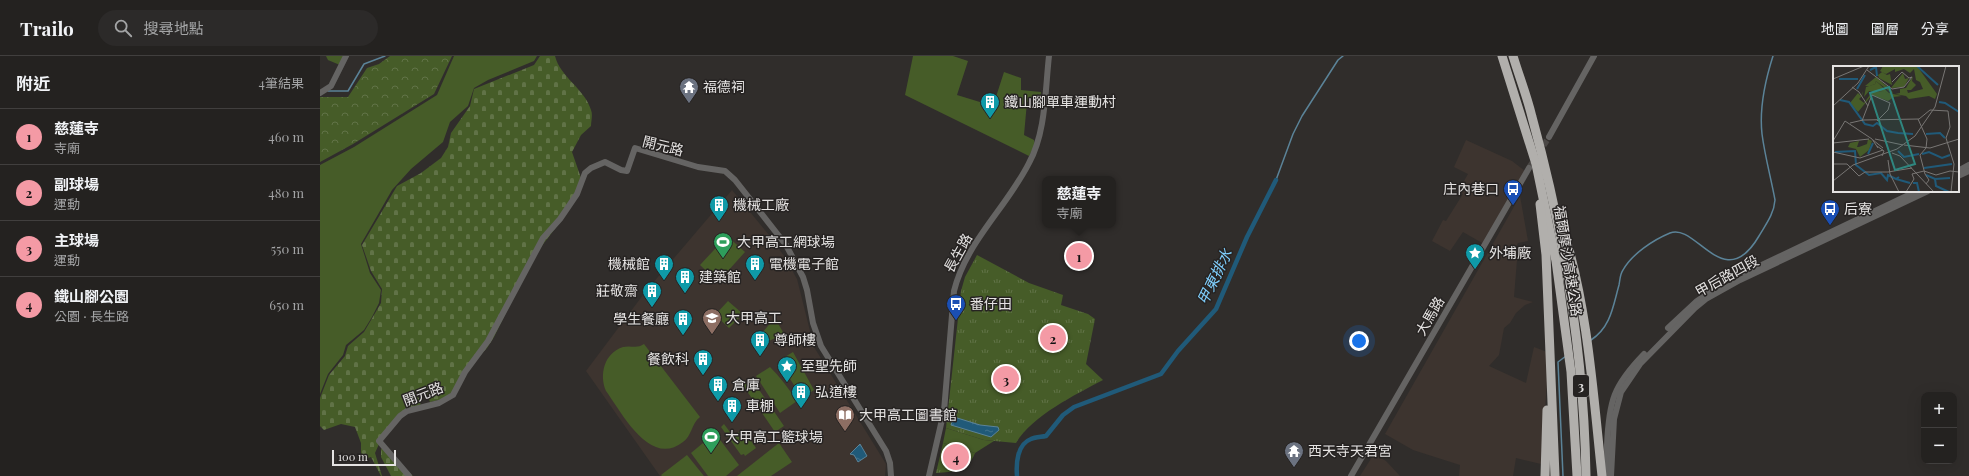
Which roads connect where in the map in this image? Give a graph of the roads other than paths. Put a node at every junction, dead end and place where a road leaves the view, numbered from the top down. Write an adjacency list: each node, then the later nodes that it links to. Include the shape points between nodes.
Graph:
1 (346, 56): 6 (street, via 338,73)
2 (1049, 56): 19 (street, 長生路, via 1036,147 1029,163 972,250 957,278 944,411)
3 (1594, 56): 7 (street)
4 (1513, 58): 13 (highway, 福爾摩沙高速公路 / 3, via 1532,115)
5 (1503, 59): 9 (highway, 福爾摩沙高速公路 / 3)
6 (324, 91)
7 (1549, 137)
8 (1969, 165): 10 (street)
9 (1532, 166): 16 (highway, via 1546,255); 20 (street, 大馬路); 23 (highway, 福爾摩沙高速公路 / 3, via 1556,261 1570,365)
10 (1959, 170)
11 (1969, 171): 12 (street)
12 (1959, 176)
13 (1550, 186): 24 (highway, 福爾摩沙高速公路 / 3, via 1565,265 1582,388); 25 (highway, via 1576,278 1590,360)
14 (1915, 192): 26 (street, 甲后路四段, via 1738,276 1709,292 1686,310 1625,375 1617,389 1611,402 1609,417)
15 (1926, 192): 27 (street, 甲后路四段, via 1740,280 1695,308 1640,364 1621,392 1614,419)
16 (1549, 355): 21 (highway); 22 (highway)
17 (409, 476): 18 (street, 開元路, via 379,441 407,411 439,403 453,395 465,372 488,341 540,243 577,194 585,173 604,162 627,171 635,148 698,167 725,171 770,223 786,245 803,277 821,346 886,451)
18 (891, 476)
19 (929, 476)
20 (1351, 476)
21 (1545, 476)
22 (1555, 476)
23 (1578, 476)
24 (1586, 476)
25 (1602, 476)
26 (1606, 476)
27 (1611, 476)

